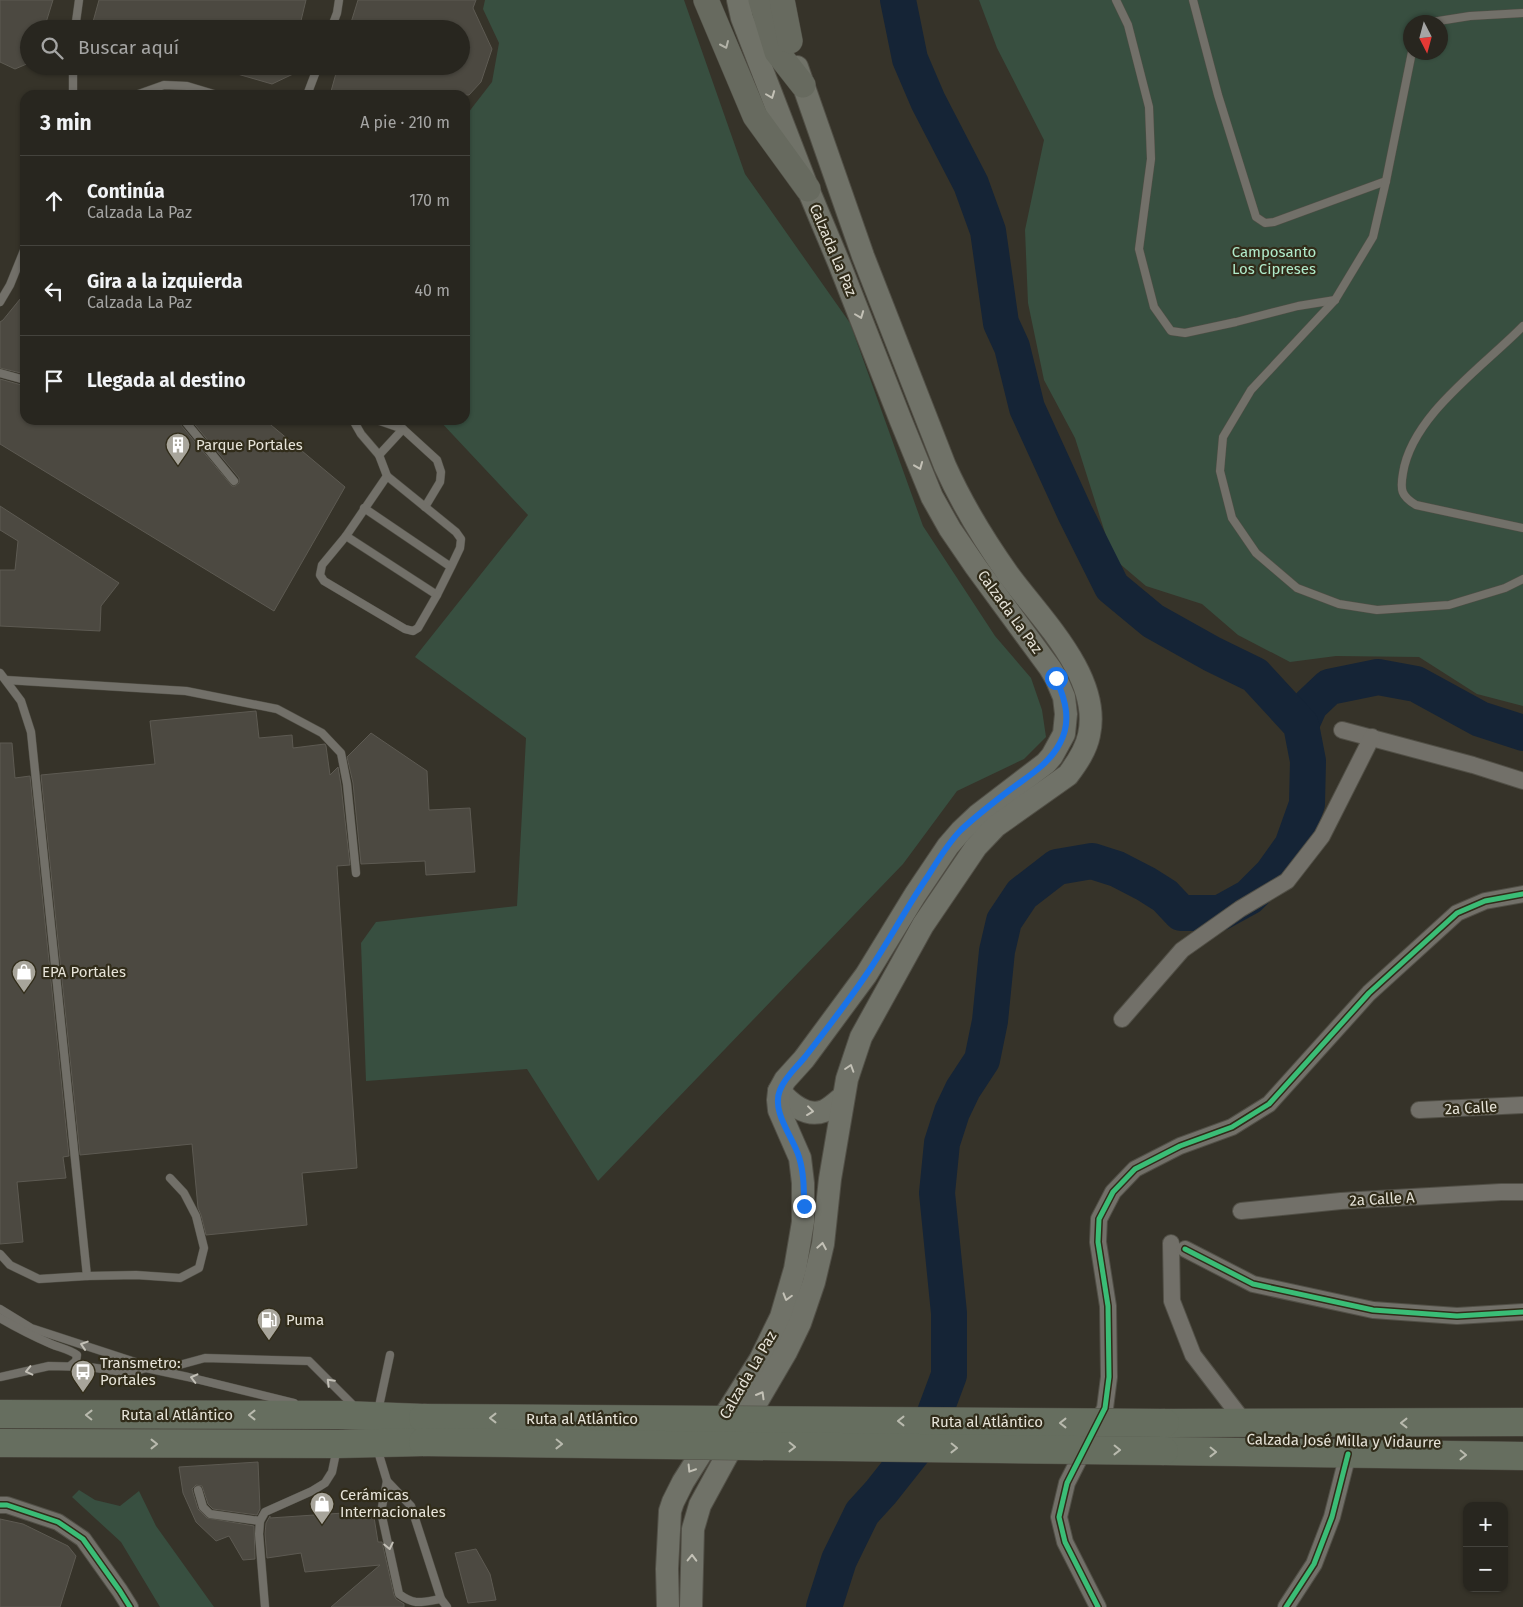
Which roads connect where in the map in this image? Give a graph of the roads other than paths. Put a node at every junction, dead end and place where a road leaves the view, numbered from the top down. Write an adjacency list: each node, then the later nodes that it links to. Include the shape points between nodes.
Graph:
1 (79, 0): 11 (lane)
2 (339, 0): 12 (lane)
3 (706, 0): 23 (main road, one-way to 23, via 756,116)
4 (738, 0): 23 (main road, Calzada La Paz, one-way to 23, via 742,18)
5 (761, 0): 17 (main road, via 777,52)
6 (782, 0): 13 (main road, Calzada La Paz)
7 (1116, 0): 25 (lane, via 1128,25 1149,107 1151,159 1139,248 1154,307 1163,321 1171,331 1185,333)
8 (1193, 0): 22 (lane, via 1256,217 1265,223 1274,222)
9 (1523, 13): 10 (lane)
10 (1448, 19)
11 (76, 20)
12 (334, 20)
13 (790, 40): 17 (main road, Calzada La Paz)
14 (1410, 60): 22 (lane)
15 (73, 75): 18 (lane)
16 (315, 75): 21 (lane)
17 (802, 86): 53 (main road, Calzada La Paz, one-way to 17, via 861,1037 923,925 986,836 1019,808 1068,775 1090,734 1090,716 1088,697 1072,659 989,547 956,491 880,300)
18 (73, 90)
19 (150, 90): 20 (lane, via 164,85)
20 (200, 90)
21 (309, 90)
22 (1386, 181): 25 (lane, via 1373,237)
23 (808, 189): 52 (main road, Calzada La Paz, one-way to 52, via 932,497 963,547 1053,673 1064,697 1066,722 1060,743 1046,763 978,815 948,846 866,975)
24 (20, 260): 26 (lane)
25 (1335, 300): 42 (lane, via 1251,390 1223,437 1220,471 1232,518 1256,553 1297,588 1339,604 1377,610 1449,605 1505,588)
26 (0, 302)
27 (1523, 326): 39 (lane, via 1441,404 1418,432 1405,459 1401,486 1405,499 1416,505)
28 (0, 373): 29 (lane)
29 (20, 379)
30 (188, 425): 36 (lane)
31 (356, 425): 34 (lane)
32 (391, 425): 33 (lane)
33 (403, 429): 34 (lane); 37 (lane, via 437,460 441,472 440,482)
34 (378, 455): 35 (lane)
35 (387, 476): 37 (lane); 38 (lane)
36 (234, 481)
37 (425, 507): 41 (lane, via 461,539)
38 (364, 508): 40 (lane); 41 (lane)
39 (1523, 528)
40 (346, 536): 43 (lane); 43 (lane, via 322,565 320,575 324,580 413,631)
41 (451, 567): 43 (lane)
42 (1523, 579)
43 (437, 595)
44 (0, 672): 45 (lane)
45 (6, 680): 49 (lane, via 186,691 277,709 322,733 341,753); 60 (lane, via 21,701 31,732)
46 (1342, 730): 47 (street)
47 (1372, 737): 48 (street); 51 (street, via 1322,836 1288,881 1240,909 1182,950)
48 (1523, 781)
49 (356, 873)
50 (1523, 894): 90 (street, via 1485,901 1457,913 1369,993 1269,1104 1232,1127 1180,1146 1135,1169 1113,1192 1098,1227 1108,1306 1105,1408 1067,1483 1059,1517 1064,1542)
51 (1122, 1019)
52 (779, 1091): 53 (main road, one-way to 53, via 799,1109 811,1112 822,1112); 88 (main road, Calzada La Paz, one-way to 88, via 779,1110 800,1158 804,1183 798,1254 771,1341 673,1502 669,1523)
53 (843, 1097): 89 (main road, Calzada La Paz, one-way to 53, via 693,1529 700,1505 786,1352 814,1282 823,1244)
54 (1523, 1106): 55 (street, 2a Calle)
55 (1420, 1110)
56 (170, 1178): 60 (lane, via 184,1193 196,1216 204,1248 200,1268 180,1278)
57 (1523, 1192): 58 (street, 2a Calle A, via 1350,1201)
58 (1241, 1211)
59 (0, 1254): 60 (lane, via 10,1265 39,1279)
60 (88, 1276)
61 (0, 1309): 66 (lane, one-way to 61, via 31,1328)
62 (1523, 1312): 72 (street, via 1457,1316 1373,1310 1253,1284 1178,1246 1172,1301 1193,1356)
63 (0, 1318): 65 (lane, via 30,1335 70,1350 77,1355)
64 (390, 1355): 73 (lane)
65 (70, 1366): 66 (lane, via 130,1373); 68 (lane, one-way to 68, via 49,1366)
66 (146, 1368): 67 (lane)
67 (160, 1371): 73 (lane, one-way to 67); 73 (lane, one-way to 67, via 309,1361 205,1358)
68 (0, 1377)
69 (0, 1414): 73 (highway, Ruta al Atlántico, one-way to 69)
70 (1523, 1422): 72 (highway, Calzada José Milla y Vidaurre, one-way to 72)
71 (1164, 1423): 72 (highway, Calzada José Milla y Vidaurre); 74 (highway, Ruta al Atlántico, one-way to 74, bridge)
72 (1245, 1423)
73 (369, 1425): 74 (highway, Ruta al Atlántico); 76 (highway, Ruta al Atlántico); 80 (lane)
74 (423, 1430): 77 (highway, Ruta al Atlántico, one-way to 77, bridge)
75 (0, 1443): 76 (highway, Ruta al Atlántico, one-way to 76)
76 (338, 1444): 83 (lane, via 332,1472 325,1483 265,1512)
77 (1164, 1451): 78 (highway, Calzada José Milla y Vidaurre, one-way to 78)
78 (1348, 1454): 79 (highway, Calzada José Milla y Vidaurre, one-way to 79); 91 (street, via 1332,1517 1314,1564)
79 (1523, 1456)
80 (387, 1481): 84 (lane, via 411,1506); 84 (lane, one-way to 84, via 381,1512 399,1594 414,1602)
81 (198, 1490): 83 (lane, via 202,1506 210,1514)
82 (0, 1505): 85 (street, via 58,1522 83,1539)
83 (260, 1522): 86 (lane)
84 (441, 1599): 87 (lane)
85 (130, 1607)
86 (265, 1607)
87 (447, 1607)
88 (668, 1607)
89 (691, 1607)
90 (1098, 1607)
91 (1286, 1607)

